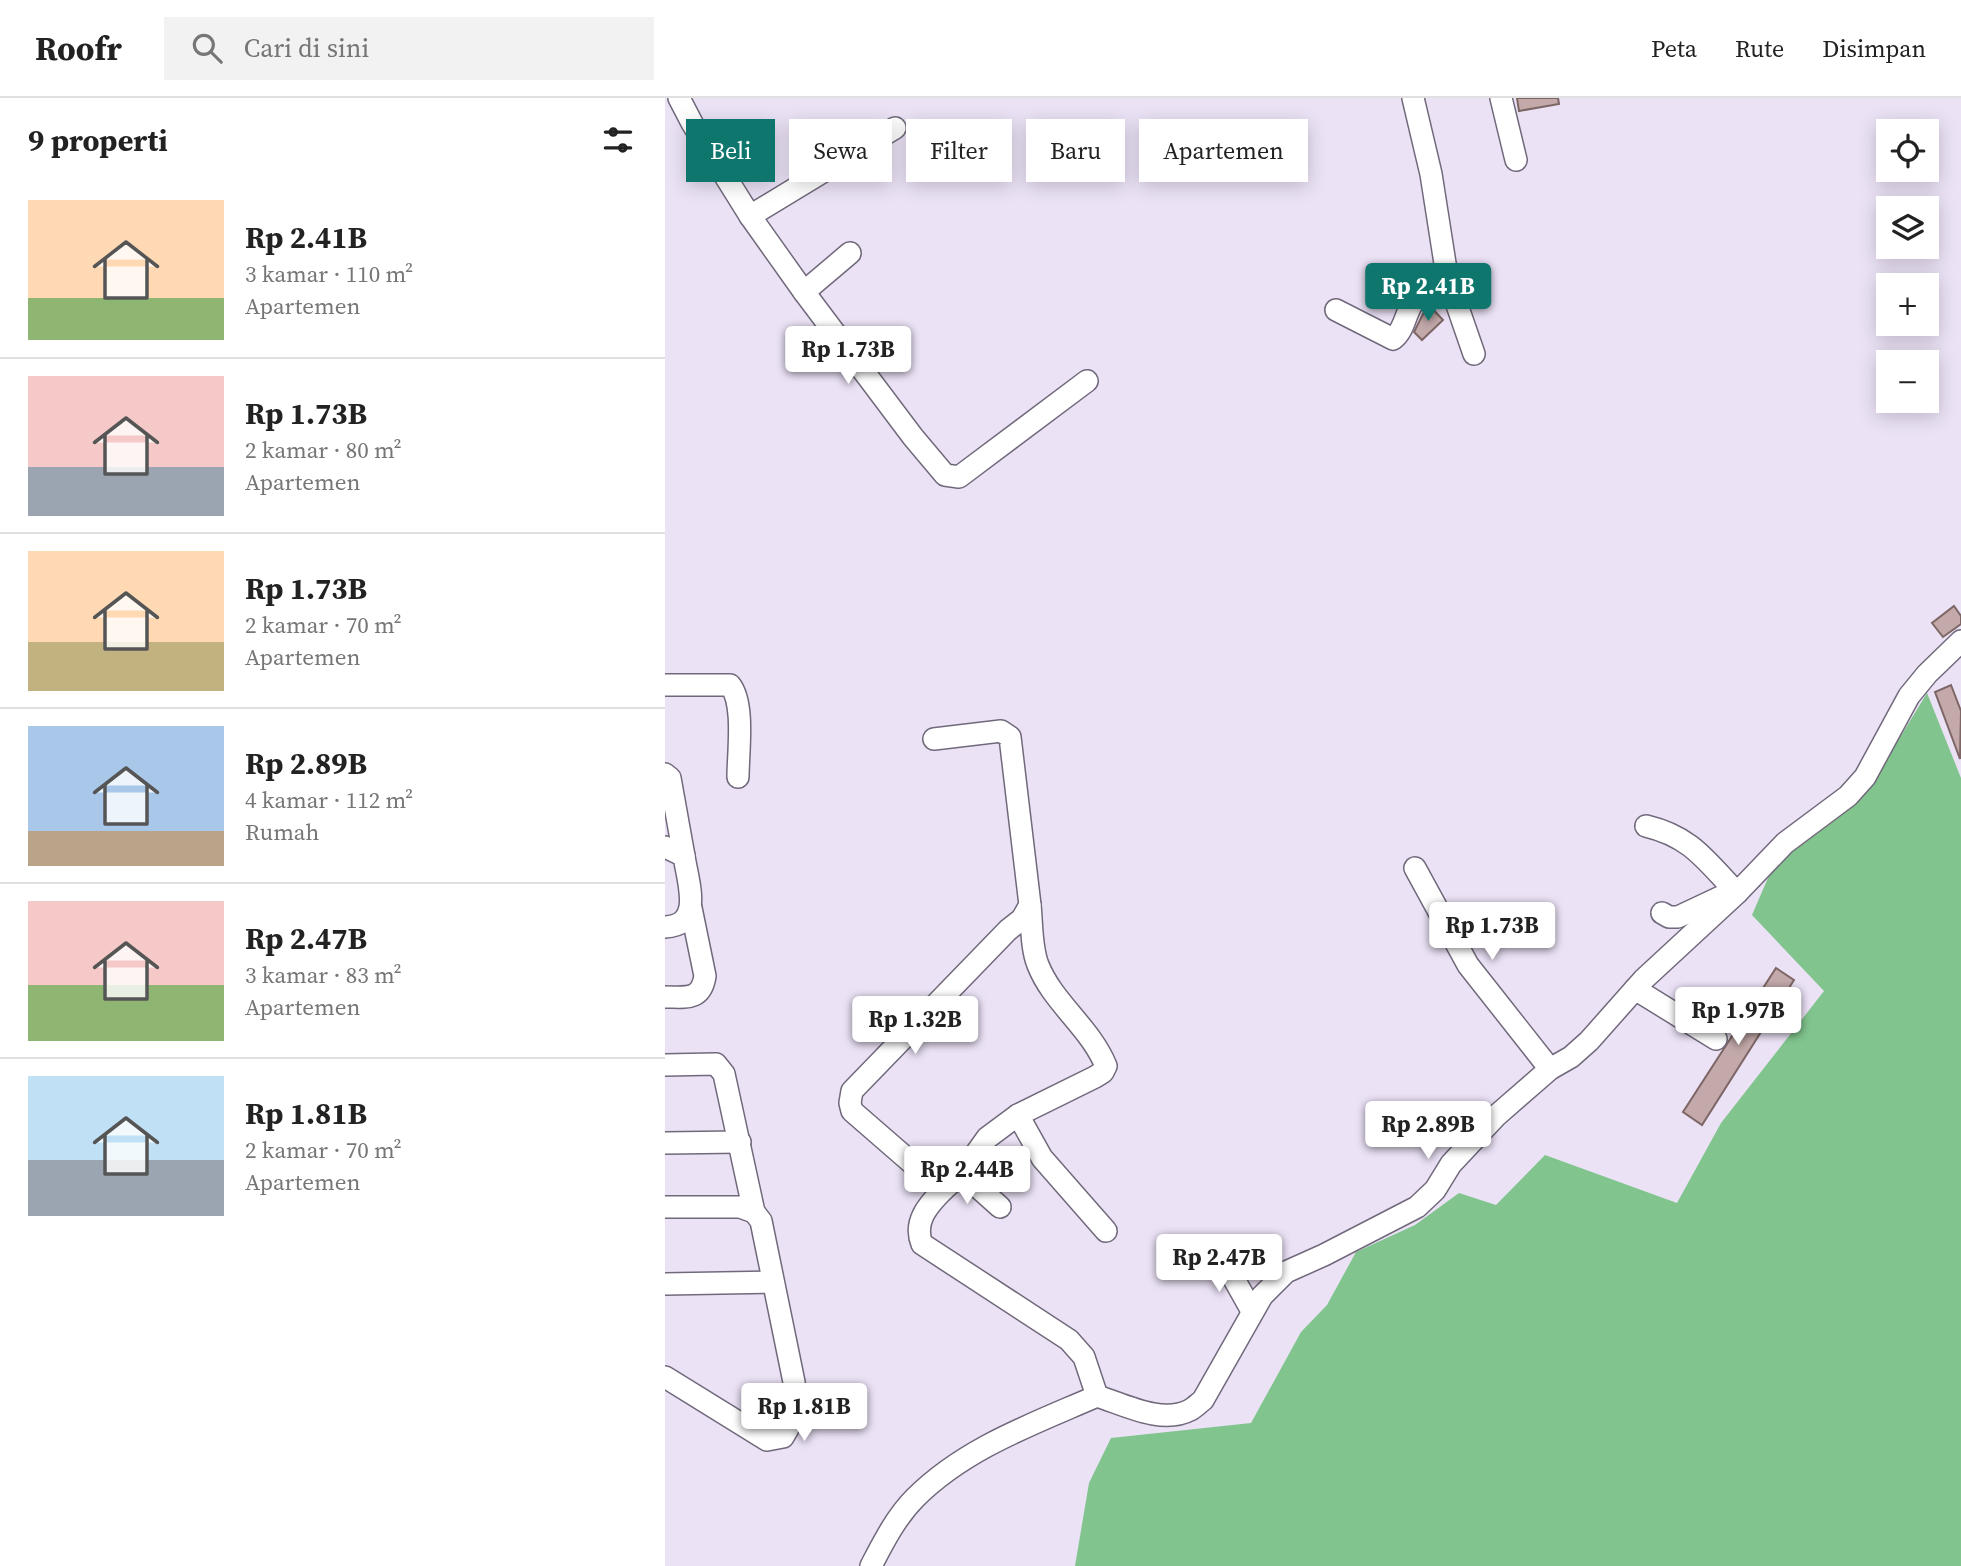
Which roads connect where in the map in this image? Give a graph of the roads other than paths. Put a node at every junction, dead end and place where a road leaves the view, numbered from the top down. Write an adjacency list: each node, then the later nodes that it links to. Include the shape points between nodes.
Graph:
1 (679, 98): 6 (street)
2 (1413, 98): 8 (street)
3 (1501, 98): 5 (street)
4 (895, 128): 6 (street)
5 (1516, 160)
6 (750, 216): 9 (street)
7 (850, 253): 9 (street)
8 (1447, 276): 10 (street, via 1426,287 1393,339); 11 (street)
9 (804, 292): 12 (street, via 913,438 951,477 958,477)
10 (1336, 310)
11 (1474, 354)
12 (1087, 381)
13 (1961, 641): 21 (street, via 1909,696 1865,777 1848,796 1785,843)
14 (665, 685): 17 (street, via 730,685 736,692)
15 (935, 740): 22 (street, via 1001,731 1010,737)
16 (665, 774): 19 (street, via 670,778)
17 (738, 777)
18 (1646, 826): 21 (street, via 1679,837 1715,866)
19 (675, 852): 23 (street)
20 (1415, 868): 30 (street, via 1468,965)
21 (1735, 891): 24 (street, via 1678,917); 26 (street)
22 (1030, 905): 31 (street, via 1037,963 1050,987 1097,1045 1106,1066 1095,1077); 35 (street, via 1022,919 852,1091 852,1111)
23 (691, 908): 25 (street, via 687,919); 27 (street, via 705,976 703,987 687,997)
24 (1662, 913)
25 (665, 927)
26 (1635, 989): 28 (street); 30 (street, via 1589,1041)
27 (665, 997)
28 (1716, 1039)
29 (665, 1065): 32 (street, via 716,1064 721,1069)
30 (1550, 1069): 43 (street, via 1496,1116 1417,1207 1286,1272)
31 (1018, 1115): 34 (street, via 987,1138); 39 (street, via 1042,1158)
32 (740, 1142): 33 (street); 38 (street)
33 (665, 1143)
34 (961, 1172): 35 (street); 37 (street)
35 (943, 1190): 45 (street, via 919,1223 922,1244 1069,1340 1084,1357)
36 (665, 1207): 38 (street, via 740,1207)
37 (1000, 1208)
38 (754, 1212): 41 (street, via 761,1220)
39 (1106, 1231)
40 (1221, 1256): 43 (street)
41 (773, 1282): 42 (street); 44 (street, via 797,1406 783,1437 767,1440 754,1434)
42 (665, 1284)
43 (1252, 1311): 45 (street, via 1209,1390 1189,1411 1154,1414)
44 (665, 1377)
45 (1097, 1396): 46 (street, via 977,1450 949,1469 914,1499)
46 (871, 1566)

